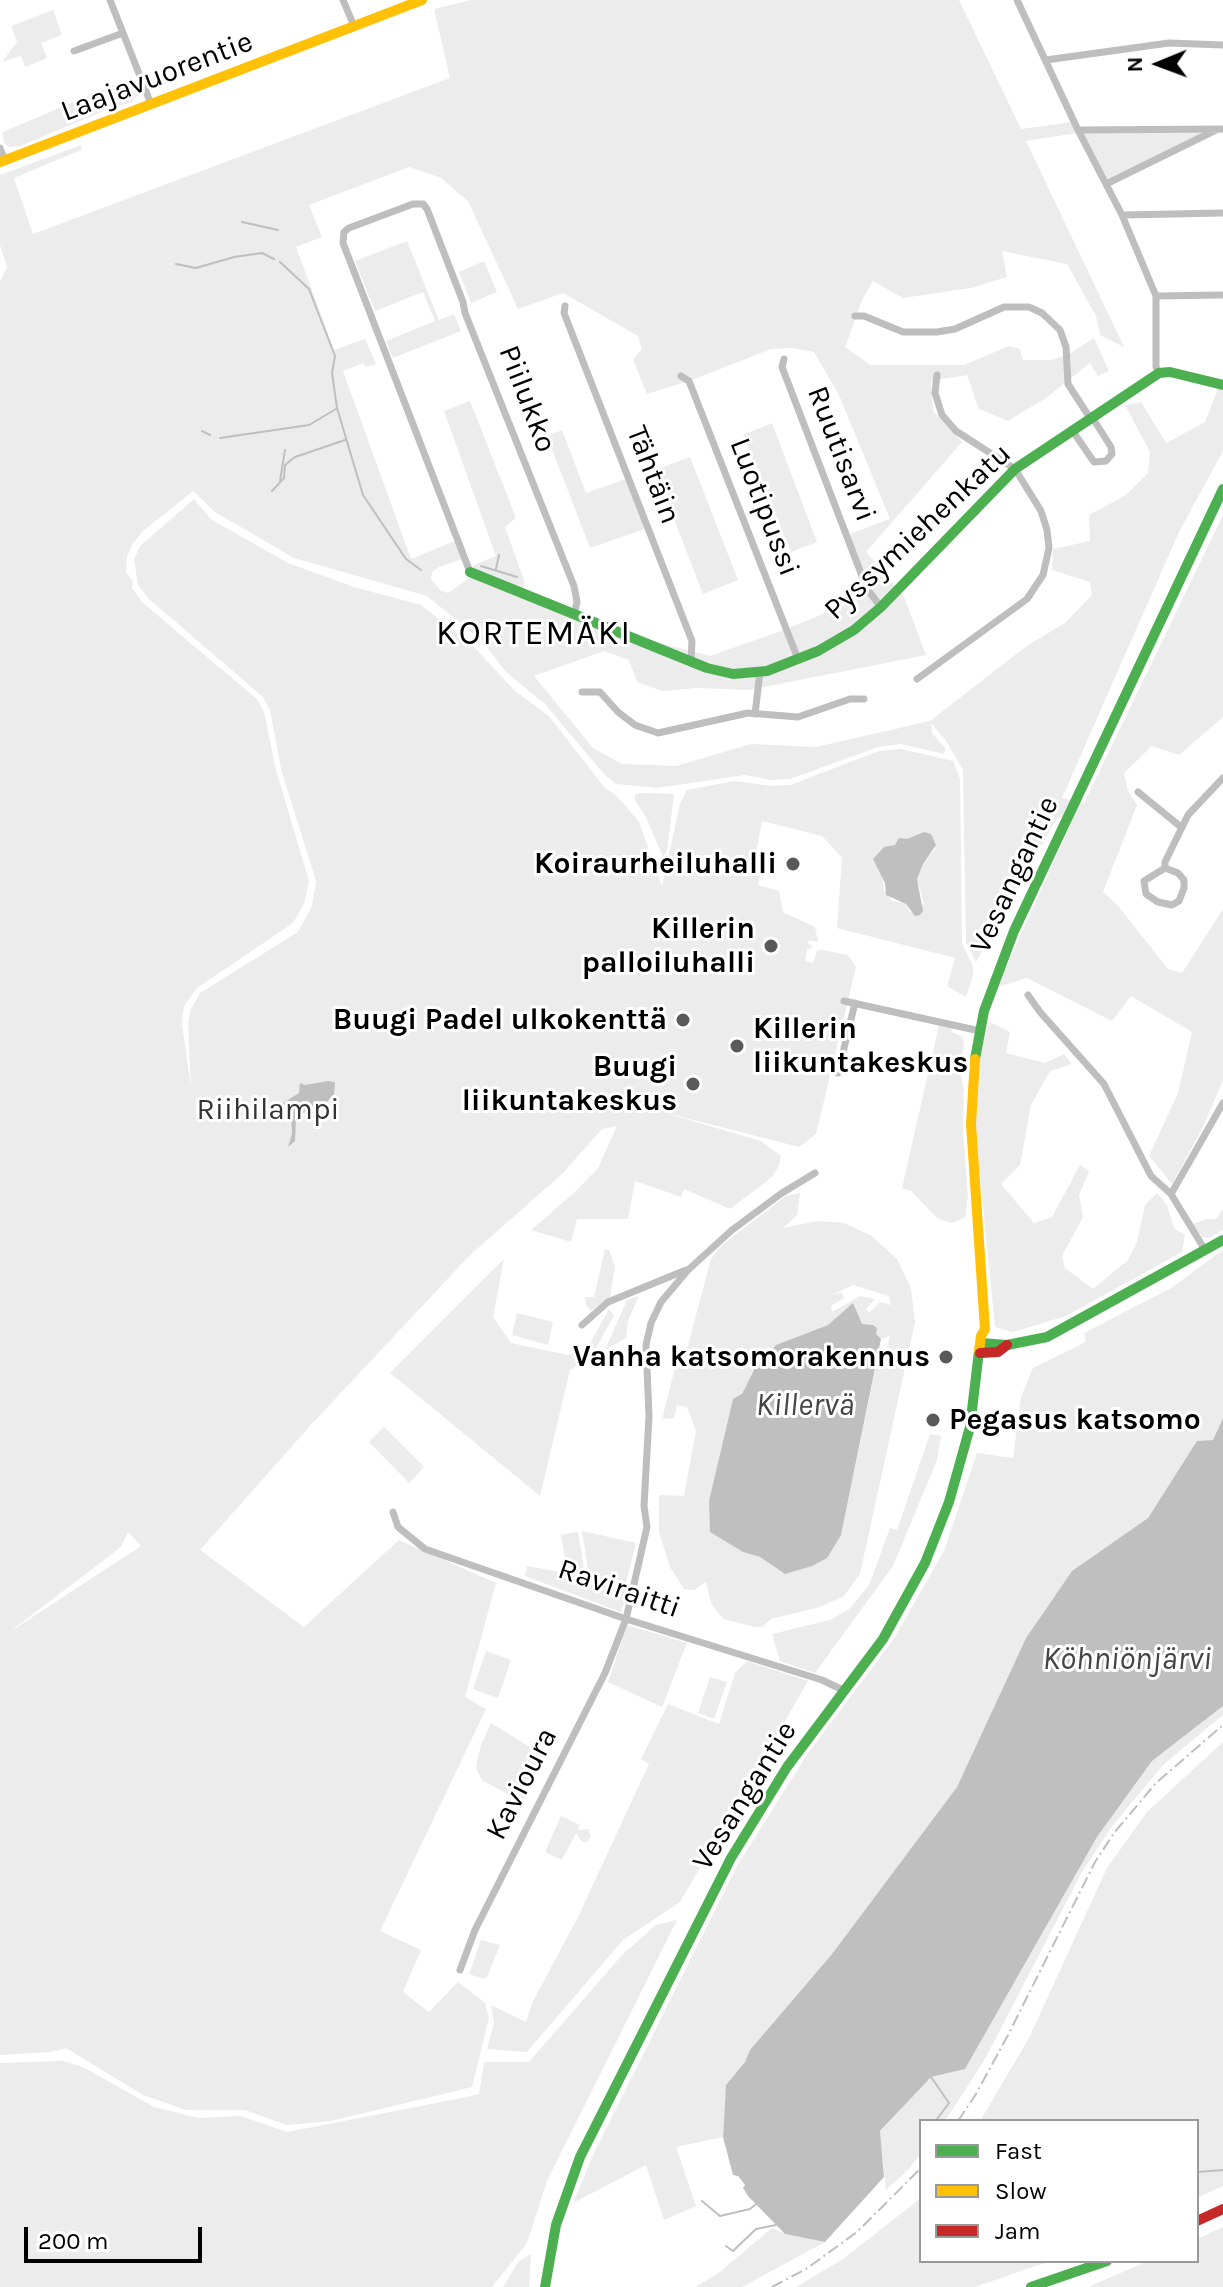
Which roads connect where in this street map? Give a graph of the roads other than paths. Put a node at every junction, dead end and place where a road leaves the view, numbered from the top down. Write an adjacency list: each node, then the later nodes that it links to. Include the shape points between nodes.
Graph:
1 (110, 0): 6 (street)
2 (343, 0): 5 (street)
3 (422, 0): 5 (main road, Laajavuorentie)
4 (1017, 0): 9 (street)
5 (354, 26): 10 (main road, Laajavuorentie)
6 (123, 33): 8 (street); 10 (street)
7 (1223, 45): 9 (street, via 1169,43)
8 (74, 51)
9 (1046, 60): 12 (street)
10 (151, 104): 14 (main road, Laajavuorentie)
11 (1220, 129): 12 (street); 15 (street)
12 (1078, 130): 15 (street)
13 (0, 148): 14 (street)
14 (2, 163)
15 (1106, 184): 18 (street)
16 (423, 204): 32 (street, Pyssymiehenkatu, via 349,228 343,243); 34 (street, Piilukko, via 574,586)
17 (1223, 213): 18 (street)
18 (1122, 215): 20 (street)
19 (1223, 295): 20 (street)
20 (1156, 296): 24 (street)
21 (565, 306): 36 (street, Tähtäin, via 692,641)
22 (855, 316): 28 (street, via 903,332 937,332 1004,307 1029,307 1060,330 1068,384)
23 (784, 359): 33 (street, Ruutisarvi, via 782,367 862,574)
24 (1159, 373): 27 (main road); 28 (main road, Pyssymiehenkatu)
25 (937, 375): 30 (street, via 935,393 946,421)
26 (681, 376): 35 (street, Luotipussi, via 689,381)
27 (1223, 385)
28 (1091, 418): 29 (main road, Pyssymiehenkatu); 29 (street, via 1111,447 1106,461 1094,462)
29 (1072, 430): 30 (main road, Pyssymiehenkatu)
30 (1015, 469): 33 (main road, Pyssymiehenkatu); 38 (street, via 1045,521 1049,548 1043,575 1018,607)
31 (1223, 489): 49 (main road, Vesangantie, via 1014,931)
32 (469, 568): 34 (main road, Pyssymiehenkatu)
33 (881, 607): 35 (main road, Pyssymiehenkatu, via 837,641)
34 (574, 615): 36 (main road, Pyssymiehenkatu)
35 (798, 659): 37 (main road, Pyssymiehenkatu)
36 (691, 661): 37 (main road, Pyssymiehenkatu, via 733,674)
37 (760, 672): 41 (street)
38 (917, 679)
39 (582, 692): 41 (street, via 600,692 635,725 658,733)
40 (864, 699): 41 (street, via 798,717)
41 (755, 714)
42 (1223, 778): 44 (street)
43 (1138, 792): 44 (street)
44 (1181, 827): 45 (street)
45 (1165, 868): 45 (street, via 1144,881 1144,890 1172,905 1179,901 1184,880)
46 (1028, 995): 53 (street, via 1104,1084 1151,1176)
47 (844, 1001): 48 (street)
48 (855, 1003): 49 (street); 50 (street)
49 (980, 1031): 58 (main road, Vesangantie, via 971,1124)
50 (838, 1073)
51 (1223, 1103): 53 (street)
52 (815, 1173): 56 (street, via 732,1230)
53 (1171, 1194): 55 (street)
54 (1223, 1240): 55 (main road)
55 (1205, 1250): 58 (main road, via 1057,1333 998,1352)
56 (688, 1270): 57 (street, via 608,1302); 60 (street, Kavioura, via 661,1302 646,1345 647,1527)
57 (582, 1325)
58 (981, 1344): 61 (main road, Vesangantie, via 970,1427 937,1535 908,1597)
59 (393, 1512): 60 (street, Raviraitti, via 398,1527 425,1549)
60 (626, 1619): 61 (street, Raviraitti); 62 (street, Kavioura, via 605,1673 475,1930)
61 (845, 1691): 66 (main road, Vesangantie, via 746,1831 603,2108 566,2192)
62 (460, 1970)
63 (1223, 2209): 64 (main road)
64 (1199, 2220)
65 (1101, 2263): 67 (main road)
66 (545, 2287)
67 (1031, 2287)

